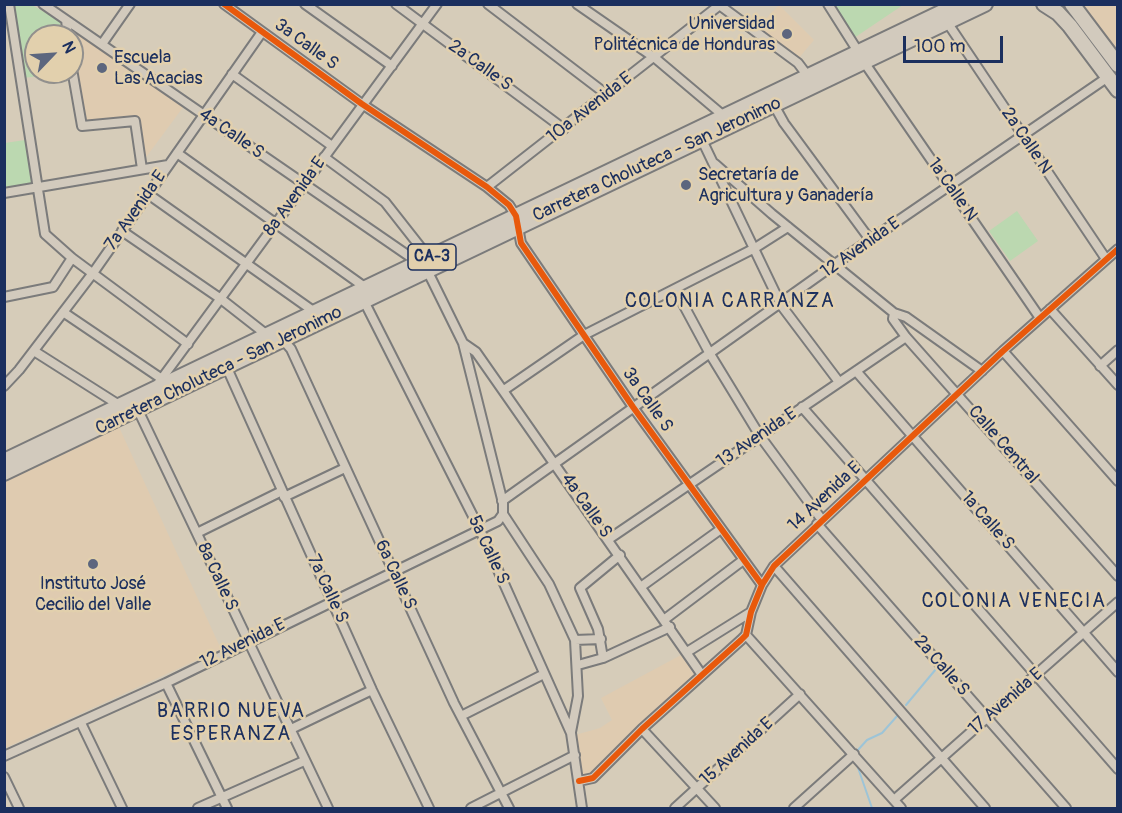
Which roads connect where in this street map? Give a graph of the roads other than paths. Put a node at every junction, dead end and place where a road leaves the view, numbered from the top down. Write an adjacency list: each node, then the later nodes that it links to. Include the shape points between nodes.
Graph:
1 (9, 4): 48 (street)
2 (43, 4): 16 (street, 4a Calle S)
3 (130, 4): 21 (street)
4 (224, 4): 20 (street, 3a Calle S)
5 (305, 4): 25 (street)
6 (396, 4): 19 (street, 2a Calle S)
7 (437, 4): 19 (street, 8a Avenida E)
8 (488, 4): 31 (street)
9 (828, 4): 23 (street, 1a Calle N)
10 (959, 4): 23 (highway, Carretera Choluteca - San Jeronimo / CA-3)
11 (985, 4): 17 (highway, Carretera Choluteca - San Jeronimo / CA-3)
12 (1044, 4): 27 (highway, via 1070,26)
13 (719, 5): 22 (street, 10a Avenida E); 28 (street, via 798,63)
14 (1073, 5): 24 (highway)
15 (584, 6): 22 (street)
16 (66, 20): 18 (street); 21 (street, 4a Calle S)
17 (947, 22): 23 (highway, Carretera Choluteca - San Jeronimo / CA-3); 37 (street, 2a Calle N)
18 (66, 24)
19 (423, 24): 25 (street, 8a Avenida E); 36 (street, 2a Calle S)
20 (262, 32): 26 (street, 7a Avenida E); 32 (street, 3a Calle S)
21 (102, 44): 34 (street, 4a Calle S)
22 (655, 58): 31 (street, 10a Avenida E); 35 (street)
23 (862, 58): 28 (highway, Carretera Choluteca - San Jeronimo / CA-3); 46 (street, 1a Calle N)
24 (1118, 65)
25 (392, 66): 32 (street, 8a Avenida E)
26 (232, 74): 34 (street, 7a Avenida E); 39 (street)
27 (1108, 77): 30 (highway); 37 (street, 12 Avenida E)
28 (811, 81): 33 (highway, Carretera Choluteca - San Jeronimo / CA-3); 35 (highway, Carretera Choluteca - San Jeronimo / CA-3)
29 (75, 84): 44 (street, via 82,126 135,121)
30 (1118, 90)
31 (606, 94): 36 (street, 10a Avenida E)
32 (362, 104): 39 (street, 8a Avenida E); 47 (street, 3a Calle S)
33 (774, 105): 38 (highway, Carretera Choluteca - San Jeronimo / CA-3); 55 (street)
34 (204, 115): 40 (street, 7a Avenida E); 45 (street, 4a Calle S)
35 (725, 117): 51 (highway, Carretera Choluteca - San Jeronimo / CA-3)
36 (564, 129): 47 (street, 10a Avenida E)
37 (1023, 137): 46 (street, 12 Avenida E); 59 (street, 2a Calle N)
38 (702, 140): 42 (street); 51 (highway, Carretera Choluteca - San Jeronimo / CA-3)
39 (332, 146): 41 (street, 8a Avenida E)
40 (177, 153): 43 (street, 7a Avenida E); 52 (street)
41 (324, 157): 45 (street, 8a Avenida E); 61 (street, via 389,206)
42 (715, 164): 53 (street, Calle Central); 56 (street)
43 (168, 165): 44 (street); 50 (street, 7a Avenida E)
44 (142, 169): 48 (street)
45 (304, 185): 52 (street, 8a Avenida E); 61 (street, 4a Calle S)
46 (949, 186): 55 (street, 12 Avenida E); 73 (street, 1a Calle N)
47 (487, 187): 51 (street, 3a Calle S, via 508,205)
48 (37, 188): 49 (street); 58 (street, via 45,234)
49 (4, 193)
50 (148, 194): 54 (street, 7a Avenida E); 60 (street)
51 (516, 221): 61 (highway, Carretera Choluteca - San Jeronimo / CA-3); 74 (street, 3a Calle S, via 521,243)
52 (276, 224): 60 (street, 8a Avenida E); 65 (street)
53 (788, 227): 56 (street); 62 (street, Calle Central)
54 (122, 231): 63 (street, 7a Avenida E); 67 (street)
55 (871, 241): 62 (street, 12 Avenida E)
56 (755, 249): 64 (street); 68 (street)
57 (1118, 249): 59 (street, 14 Avenida E)
58 (72, 258): 63 (street); 66 (street, via 53,287)
59 (1106, 259): 69 (street, 14 Avenida E)
60 (247, 264): 67 (street, 8a Avenida E); 71 (street)
61 (425, 264): 65 (highway, Carretera Choluteca - San Jeronimo / CA-3); 77 (street, 4a Calle S)
62 (835, 264): 68 (street, 12 Avenida E); 72 (street, Calle Central)
63 (93, 273): 70 (street, 7a Avenida E); 78 (street)
64 (675, 289): 74 (street); 82 (street, 2a Calle S)
65 (366, 295): 71 (highway, Carretera Choluteca - San Jeronimo / CA-3); 76 (highway, Carretera Choluteca - San Jeronimo / CA-3); 110 (street, 5a Calle S)
66 (4, 297)
67 (222, 298): 76 (street); 78 (street, 8a Avenida E)
68 (781, 305): 82 (street, 12 Avenida E); 87 (street)
69 (1050, 309): 73 (street, 14 Avenida E); 83 (street)
70 (63, 312): 80 (street, 7a Avenida E); 88 (street)
71 (316, 313): 76 (highway, Carretera Choluteca - San Jeronimo / CA-3)
72 (894, 313): 75 (street, Calle Central, via 893,319); 86 (street, Calle Central, via 906,317)
73 (1040, 318): 81 (street, 14 Avenida E)
74 (584, 335): 91 (street); 94 (street, 3a Calle S)
75 (906, 337): 85 (street, 13 Avenida E); 92 (street, Calle Central)
76 (277, 340): 84 (highway, Carretera Choluteca - San Jeronimo / CA-3); 88 (highway, Carretera Choluteca - San Jeronimo / CA-3); 101 (street, 6a Calle S, via 291,349)
77 (463, 343): 91 (street, 4a Calle S, via 476,352); 107 (street, 4a Calle S)
78 (188, 344): 88 (street, 8a Avenida E)
79 (1118, 350): 83 (street)
80 (34, 351): 90 (street, 7a Avenida E); 93 (street)
81 (1003, 351): 86 (street, 14 Avenida E); 104 (street)
82 (710, 354): 94 (street, 12 Avenida E); 97 (street, 2a Calle S)
83 (1100, 366): 89 (street)
84 (227, 368): 96 (highway, Carretera Choluteca - San Jeronimo / CA-3); 106 (street, 7a Calle S)
85 (856, 371): 87 (street, 13 Avenida E); 98 (street, 1a Calle S)
86 (982, 371): 92 (street, 14 Avenida E)
87 (839, 382): 95 (street, 13 Avenida E)
88 (157, 385): 93 (highway, Carretera Choluteca - San Jeronimo / CA-3)
89 (1118, 385)
90 (4, 386)
91 (504, 390): 100 (street, 4a Calle S)
92 (959, 394): 98 (street, 14 Avenida E); 118 (street, Calle Central)
93 (119, 405): 99 (highway, Carretera Choluteca - San Jeronimo / CA-3)
94 (633, 407): 100 (street, 12 Avenida E); 105 (street, 3a Calle S)
95 (802, 407): 97 (street, 13 Avenida E); 103 (street)
96 (138, 410): 102 (highway, Carretera Choluteca - San Jeronimo / CA-3); 112 (street, 8a Calle S)
97 (760, 436): 105 (street, 13 Avenida E); 109 (street, 2a Calle S)
98 (913, 436): 103 (street, 14 Avenida E); 126 (street, 1a Calle S)
99 (4, 461)
100 (556, 462): 107 (street, 12 Avenida E); 113 (street, 4a Calle S)
101 (345, 468): 106 (street); 117 (street, 6a Calle S)
102 (4, 472)
103 (864, 481): 109 (street, 14 Avenida E); 137 (street)
104 (1118, 481)
105 (689, 485): 111 (street, 3a Calle S); 113 (street, 13 Avenida E)
106 (283, 494): 112 (street); 121 (street, 7a Calle S)
107 (502, 501): 108 (street, 4a Calle S)
108 (501, 517): 110 (street, 12 Avenida E); 129 (street, via 549,584)
109 (820, 522): 116 (street, 14 Avenida E); 142 (street, 2a Calle S)
110 (480, 530): 117 (street, 12 Avenida E); 135 (street, 5a Calle S)
111 (721, 530): 115 (street, 3a Calle S); 120 (street)
112 (197, 533): 130 (street, 8a Calle S)
113 (609, 539): 114 (street, 4a Calle S)
114 (620, 555): 120 (street, 4a Calle S); 128 (street, via 580,588)
115 (742, 561): 119 (street, 3a Calle S); 124 (street)
116 (774, 566): 119 (street, 14 Avenida E); 150 (street)
117 (394, 573): 121 (street, 12 Avenida E); 141 (street, 6a Calle S)
118 (1118, 576)
119 (762, 585): 123 (street, 14 Avenida E)
120 (642, 586): 124 (street, 4a Calle S)
121 (332, 600): 130 (street, 12 Avenida E); 139 (street, 7a Calle S)
122 (1118, 602): 126 (street, 17 Avenida E)
123 (751, 612): 127 (street, 14 Avenida E); 131 (street)
124 (664, 619): 125 (street, 4a Calle S)
125 (670, 627): 131 (street, 4a Calle S); 132 (street)
126 (1084, 632): 134 (street, 1a Calle S); 137 (street, 17 Avenida E)
127 (746, 635): 136 (street); 140 (street)
128 (601, 639): 129 (street); 132 (street)
129 (575, 640): 133 (street)
130 (247, 642): 138 (street, 12 Avenida E); 145 (street, 8a Calle S)
131 (687, 652): 136 (street, 4a Calle S)
132 (603, 658): 133 (street)
133 (578, 665): 146 (street, via 578,696)
134 (1118, 672)
135 (544, 674): 141 (street); 146 (street, 5a Calle S)
136 (702, 675): 144 (street)
137 (1035, 676): 142 (street, 17 Avenida E); 152 (street)
138 (166, 683): 143 (street, 12 Avenida E); 157 (street)
139 (372, 690): 145 (street); 164 (street, 7a Calle S)
140 (800, 694): 147 (street); 155 (street, 15 Avenida E)
141 (461, 716): 156 (street, 6a Calle S)
142 (987, 719): 150 (street, 17 Avenida E); 173 (street, 2a Calle S)
143 (81, 723): 149 (street, 12 Avenida E); 160 (street)
144 (642, 729): 154 (street, via 593,778); 155 (street)
145 (289, 730): 151 (street, 8a Calle S)
146 (571, 733): 148 (street, 5a Calle S)
147 (854, 754): 158 (street); 170 (street)
148 (575, 755): 154 (street, 5a Calle S); 156 (street)
149 (4, 756)
150 (940, 760): 158 (street, 17 Avenida E); 172 (street)
151 (304, 761): 157 (street); 163 (street, 8a Calle S)
152 (1118, 769)
153 (4, 777): 159 (street)
154 (579, 781): 167 (street, 5a Calle S)
155 (696, 789): 168 (street, 15 Avenida E); 169 (street)
156 (501, 793): 165 (street); 166 (street, 6a Calle S)
157 (222, 798): 161 (street); 162 (street)
158 (894, 800): 171 (street)
159 (19, 808)
160 (122, 808)
161 (198, 808)
162 (227, 808)
163 (328, 808)
164 (429, 808)
165 (471, 808)
166 (508, 808)
167 (582, 808)
168 (675, 808)
169 (715, 808)
170 (794, 808)
171 (901, 808)
172 (985, 808)
173 (1066, 808)

